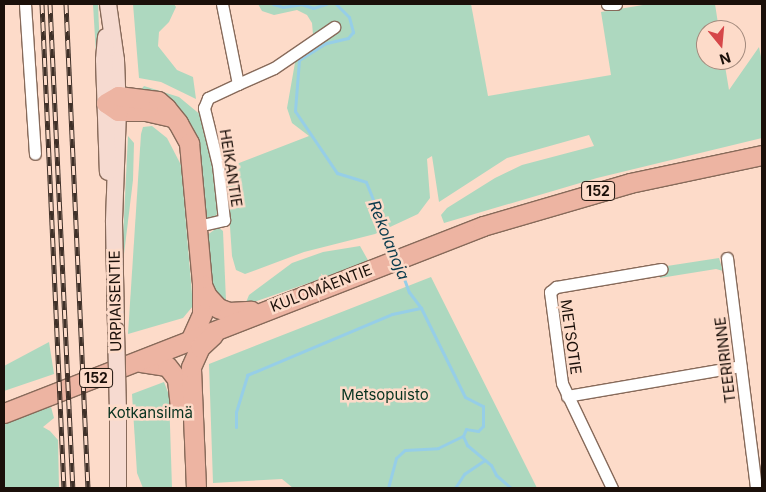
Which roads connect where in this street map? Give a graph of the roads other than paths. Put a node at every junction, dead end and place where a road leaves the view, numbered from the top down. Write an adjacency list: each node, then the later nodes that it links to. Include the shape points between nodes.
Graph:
1 (25, 4): 7 (street)
2 (222, 4): 5 (street)
3 (108, 9): 6 (main road, URPIAISENTIE, via 104,60)
4 (334, 27): 5 (street, HEIKANTIE, via 274,68)
5 (238, 84): 9 (street, HEIKANTIE, via 205,102 218,165 224,220)
6 (114, 103): 9 (main road, via 172,117 189,143); 20 (main road, URPIAISENTIE, bridge, via 108,166 114,222)
7 (35, 154)
8 (762, 155): 13 (main road, KULOMÄENTIE / 152, via 576,197 439,242)
9 (198, 226): 12 (main road)
10 (727, 258): 17 (street, TEERIRINNE)
11 (662, 269): 18 (street, METSOTIE, via 556,288 550,292 562,383)
12 (202, 284): 13 (main road, via 212,303 230,312); 15 (main road, via 202,314)
13 (267, 308): 14 (main road, KULOMÄENTIE / 152)
14 (220, 329): 15 (main road, KULOMÄENTIE / 152); 24 (main road, via 200,347 191,367)
15 (190, 341): 16 (main road, KULOMÄENTIE / 152)
16 (137, 362): 19 (main road, KULOMÄENTIE / 152); 23 (main road, via 165,365 177,379)
17 (740, 366): 18 (street); 26 (street, TEERIRINNE)
18 (567, 396): 25 (street, METSOTIE)
19 (4, 414)
20 (120, 471): 21 (main road, URPIAISENTIE); 22 (main road, URPIAISENTIE)
21 (118, 488)
22 (128, 488)
23 (184, 488)
24 (196, 488)
25 (612, 488)
26 (756, 488)

